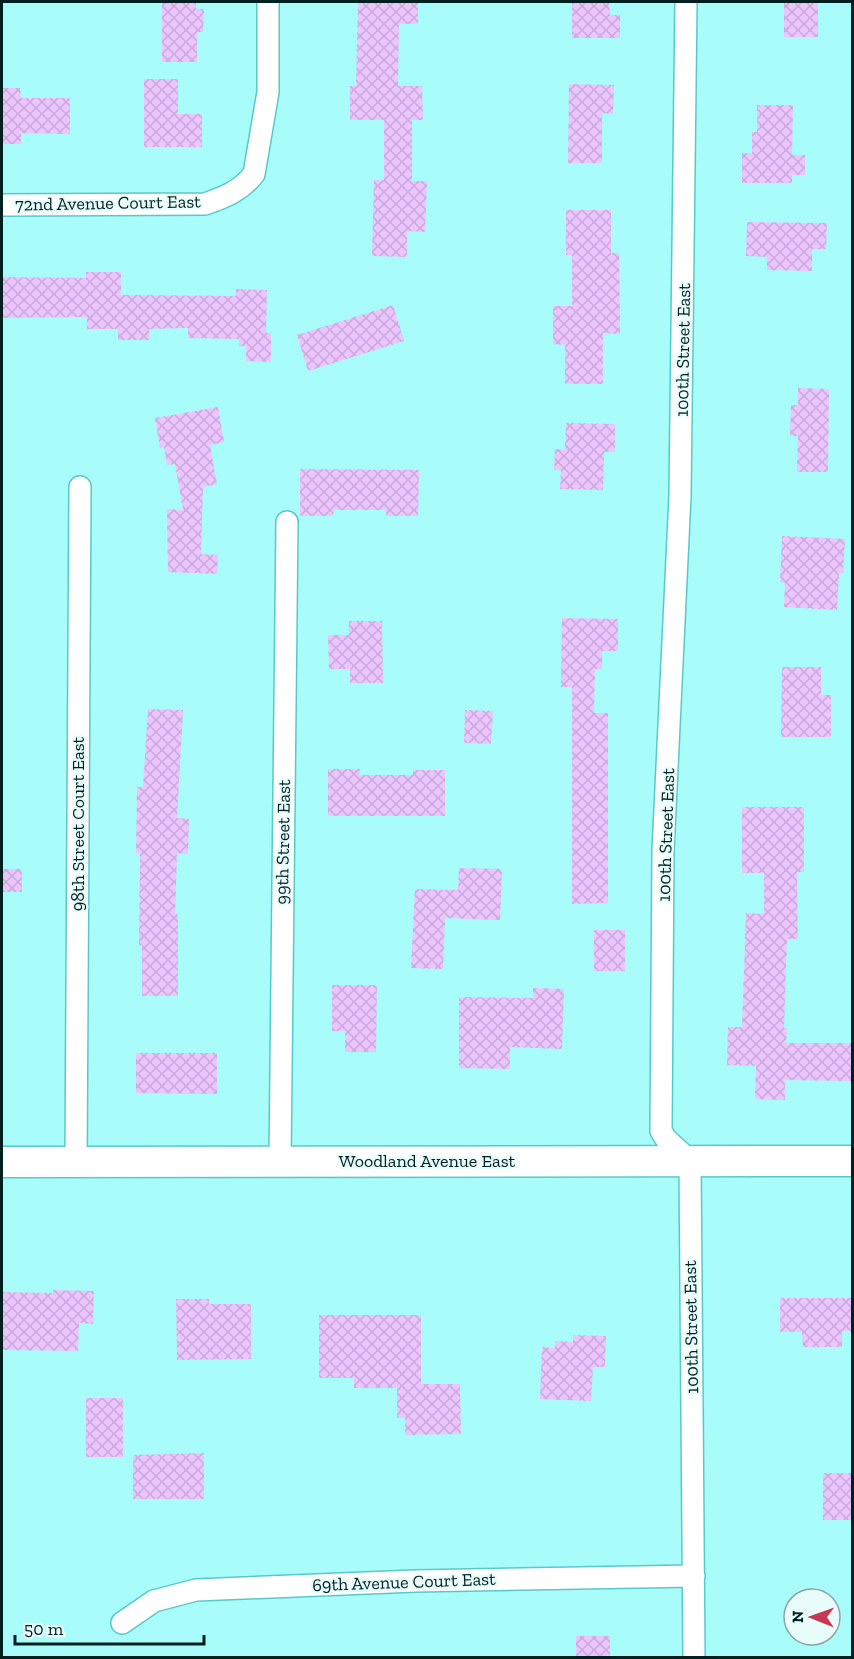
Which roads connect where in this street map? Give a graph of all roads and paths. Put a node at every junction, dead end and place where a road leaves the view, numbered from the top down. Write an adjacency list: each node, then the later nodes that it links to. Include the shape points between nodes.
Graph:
1 (268, 2): 3 (street, 72nd Avenue Court East, via 268,92 254,174 246,184 205,204)
2 (686, 2): 7 (street, 100th Street East, via 681,484 663,850 661,1131)
3 (2, 205)
4 (80, 487): 10 (street, 98th Street Court East)
5 (287, 522): 6 (street, 99th Street East)
6 (280, 1161): 7 (street, Woodland Avenue East); 10 (street, Woodland Avenue East)
7 (690, 1161): 8 (street, Woodland Avenue East); 11 (street, 100th Street East)
8 (852, 1161)
9 (2, 1162): 10 (street, Woodland Avenue East)
10 (76, 1162)
11 (694, 1576): 12 (street, 69th Avenue Court East, via 196,1590 154,1601); 13 (street, 100th Street East)
12 (122, 1623)
13 (694, 1658)

